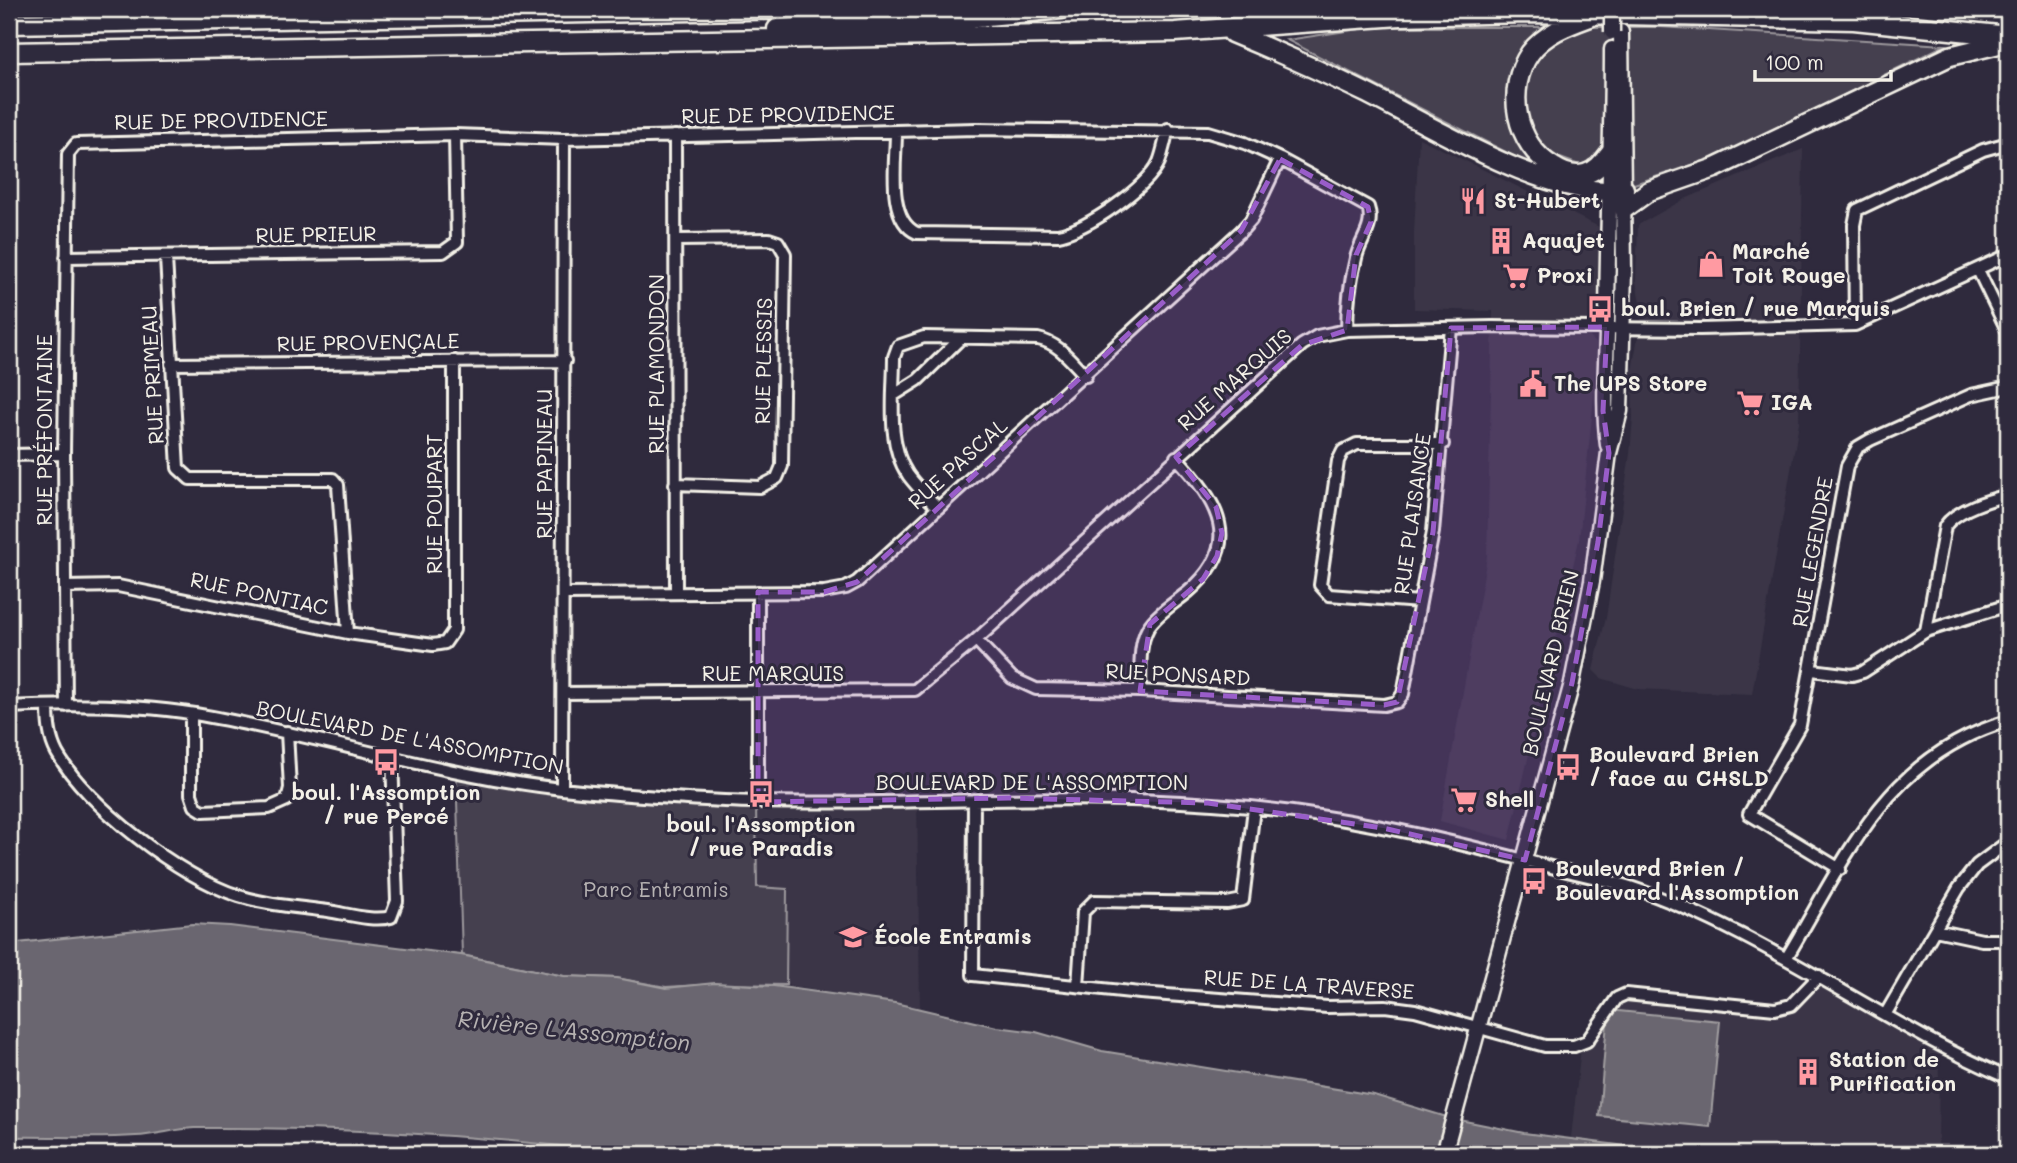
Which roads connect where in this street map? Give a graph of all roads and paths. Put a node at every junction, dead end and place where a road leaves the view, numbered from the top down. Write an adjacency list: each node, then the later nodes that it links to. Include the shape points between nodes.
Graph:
1 (804, 9): 5 (highway)
2 (1062, 9): 9 (highway)
3 (1621, 9): 7 (main road, BOULEVARD BRIEN)
4 (1606, 11): 6 (highway, via 1425,15); 7 (main road, BOULEVARD BRIEN, bridge); 8 (highway, via 1875,21); 19 (highway, via 1560,28 1535,47 1520,75 1517,110 1532,149 1562,172 1591,172)
5 (9, 24)
6 (1227, 30): 9 (highway); 22 (highway, via 1532,175 1573,187)
7 (1617, 32): 19 (main road, BOULEVARD BRIEN); 22 (main road, BOULEVARD BRIEN)
8 (2008, 39): 23 (highway, via 1951,56 1715,168 1649,191)
9 (617, 43): 11 (highway)
10 (9, 52): 11 (highway)
11 (42, 54): 12 (highway)
12 (9, 61)
13 (1168, 130): 14 (street, RUE DE PROVIDENCE); 14 (street, via 1154,170 1099,219 1073,233 1058,235 909,230 898,208); 21 (street, RUE DE PROVIDENCE, via 1218,134)
14 (896, 133): 16 (street, RUE DE PROVIDENCE)
15 (455, 135): 17 (street, RUE DE PROVIDENCE); 20 (street, RUE DE PROVIDENCE, via 76,144); 27 (street, RUE PRIEUR, via 457,242 449,250)
16 (675, 136): 17 (street, RUE DE PROVIDENCE); 24 (street, RUE PLAMONDON)
17 (564, 139): 36 (street, RUE PAPINEAU)
18 (2008, 143): 29 (street, via 1983,150 1857,210)
19 (1613, 149): 22 (main road, BOULEVARD BRIEN)
20 (68, 154): 26 (street, RUE PRÉFONTAINE)
21 (1280, 159): 33 (street, RUE DE PROVIDENCE, via 1368,206 1371,222 1356,255); 39 (street, RUE PASCAL, via 1251,220)
22 (1617, 190): 23 (main road, BOULEVARD BRIEN); 30 (main road, BOULEVARD BRIEN)
23 (1624, 209): 32 (main road, BOULEVARD BRIEN)
24 (677, 240): 47 (street, RUE PLAMONDON); 47 (street, RUE PLESSIS, via 769,239 778,242 785,254 782,466 777,478 760,487)
25 (2008, 255): 28 (street, RUE MARQUIS)
26 (66, 257): 27 (street, RUE PRIEUR); 44 (street, RUE PRÉFONTAINE)
27 (166, 258): 38 (street, RUE PRIMEAU)
28 (1978, 270): 29 (street, RUE MARQUIS); 34 (street)
29 (1855, 325): 32 (street, RUE MARQUIS)
30 (1606, 327): 31 (street, RUE MARQUIS); 32 (street, RUE MARQUIS); 43 (main road, BOULEVARD BRIEN, via 1603,411)
31 (1451, 328): 33 (street, RUE MARQUIS); 42 (street, RUE PLAISANCE)
32 (1623, 328): 43 (main road, BOULEVARD BRIEN, via 1620,411)
33 (1348, 330): 46 (street, RUE MARQUIS, via 1317,336 1302,345)
34 (2008, 332)
35 (959, 340): 39 (street, via 1049,341); 41 (street, via 918,380); 41 (street, via 924,337 898,346)
36 (565, 360): 37 (street, RUE PROVENÇALE); 53 (street, RUE PAPINEAU)
37 (454, 361): 38 (street, RUE PROVENÇALE); 59 (street, RUE POUPART, via 454,630)
38 (171, 364): 57 (street, RUE PRIMEAU, via 176,457 184,476 328,478 338,485)
39 (1086, 376): 49 (street, RUE PASCAL)
40 (2008, 387): 60 (street, RUE LEGENDRE, via 1953,401 1870,440 1851,455)
41 (894, 395): 49 (street, via 898,457)
42 (1443, 444): 54 (street, RUE PLAISANCE); 54 (street, via 1357,444 1343,450 1338,461 1320,585 1323,591)
43 (1609, 453): 77 (main road, BOULEVARD BRIEN, via 1581,642)
44 (64, 454): 45 (street); 50 (street, RUE PRÉFONTAINE)
45 (9, 455)
46 (1176, 457): 58 (street, RUE MARQUIS); 61 (street, via 1216,507 1222,533 1217,556 1203,579 1150,624 1143,646)
47 (675, 484): 51 (street, RUE PLAMONDON)
48 (2008, 495): 56 (street, via 1950,519 1945,526)
49 (937, 507): 52 (street, RUE PASCAL, via 846,588)
50 (65, 587): 57 (street, RUE PONTIAC, via 118,586 157,592); 66 (street, RUE PRÉFONTAINE)
51 (676, 592): 52 (street, RUE PASCAL); 53 (street, RUE PASCAL)
52 (758, 592): 63 (street)
53 (564, 594): 62 (street, RUE PAPINEAU)
54 (1420, 602): 64 (street, RUE PLAISANCE)
55 (2008, 605): 56 (street)
56 (1926, 631): 60 (street, via 1863,672)
57 (348, 633): 59 (street, RUE PONTIAC)
58 (976, 640): 61 (street, RUE PONSARD, via 1026,687); 63 (street, RUE MARQUIS, via 915,690)
59 (445, 643)
60 (1812, 670): 78 (street, RUE LEGENDRE, via 1800,725 1749,814)
61 (1140, 691): 64 (street, RUE PONSARD, via 1384,705)
62 (563, 693): 63 (street, RUE MARQUIS); 72 (street, RUE PAPINEAU)
63 (757, 693): 74 (street)
64 (1398, 702)
65 (48, 706): 66 (street, BOULEVARD DE L'ASSOMPTION); 67 (street, BOULEVARD DE L'ASSOMPTION); 71 (street, via 56,751 78,781 118,820 160,857 190,874 272,904 391,917 397,901)
66 (66, 706): 68 (street, BOULEVARD DE L'ASSOMPTION)
67 (9, 708)
68 (191, 714): 70 (street, BOULEVARD DE L'ASSOMPTION); 70 (street, via 191,794 195,806 203,811 269,808 287,800)
69 (2008, 721): 78 (street, via 1938,750 1900,782 1866,824)
70 (287, 732): 71 (street, BOULEVARD DE L'ASSOMPTION)
71 (392, 757): 72 (street, BOULEVARD DE L'ASSOMPTION)
72 (562, 789): 74 (street, BOULEVARD DE L'ASSOMPTION)
73 (974, 800): 74 (street, BOULEVARD DE L'ASSOMPTION); 75 (street, BOULEVARD DE L'ASSOMPTION, via 1108,799); 83 (street, RUE DE LA TRAVERSE, via 973,975)
74 (758, 802)
75 (1254, 808): 77 (street, BOULEVARD DE L'ASSOMPTION, via 1427,836); 83 (street, via 1243,900 1094,901 1083,912)
76 (2008, 842): 79 (street, via 1977,865)
77 (1525, 860): 81 (street, BOULEVARD DE L'ASSOMPTION, via 1664,899); 85 (main road, BOULEVARD BRIEN)
78 (1840, 869): 81 (street)
79 (1935, 930): 80 (street, via 1982,940); 84 (street)
80 (2008, 940)
81 (1787, 957): 82 (street, BOULEVARD DE L'ASSOMPTION)
82 (1819, 976): 84 (street, BOULEVARD DE L'ASSOMPTION); 85 (street, RUE DE LA TRAVERSE, via 1791,1005 1775,1009 1626,994 1617,998 1587,1041 1574,1046 1545,1046)
83 (1077, 986): 85 (street, RUE DE LA TRAVERSE, via 1327,1007 1385,1006)
84 (1885, 1015): 86 (street, BOULEVARD DE L'ASSOMPTION)
85 (1479, 1027): 87 (main road, BOULEVARD BRIEN)
86 (2008, 1079)
87 (1444, 1154)

